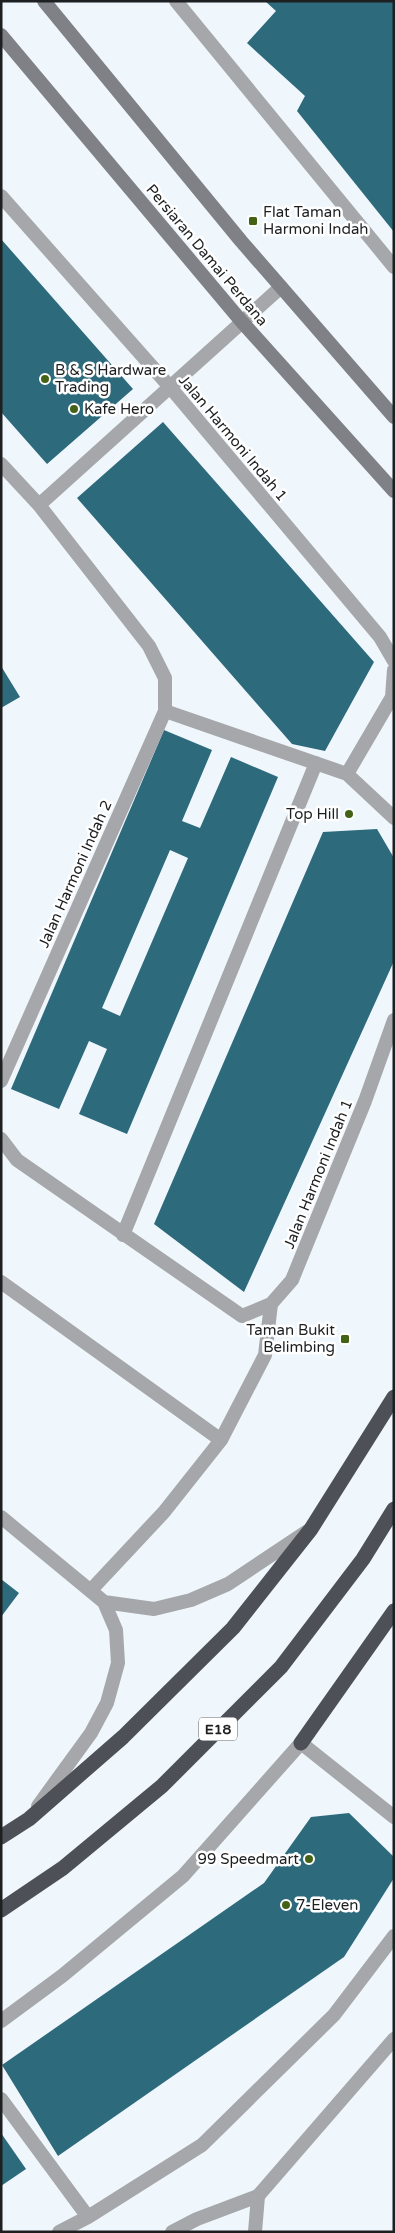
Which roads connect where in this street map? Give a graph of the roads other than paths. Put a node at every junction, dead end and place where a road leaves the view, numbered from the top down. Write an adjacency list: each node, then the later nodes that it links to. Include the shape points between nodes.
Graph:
1 (44, 1): 6 (main road)
2 (176, 1): 5 (street)
3 (1, 35): 7 (main road, Persiaran Damai Perdana)
4 (1, 196): 8 (street, Jalan Harmoni Indah 1)
5 (394, 267)
6 (281, 287): 7 (street); 9 (main road)
7 (242, 322): 8 (street); 11 (main road, Persiaran Damai Perdana)
8 (170, 387): 12 (street); 13 (street, Jalan Harmoni Indah 1, via 380,637)
9 (394, 417)
10 (1, 464): 12 (street)
11 (394, 491)
12 (39, 505): 15 (street, Jalan Harmoni Indah 2, via 149,646 165,678)
13 (394, 661)
14 (394, 670): 17 (street, via 392,697)
15 (165, 711): 16 (street); 20 (street, Jalan Harmoni Indah 2)
16 (316, 763): 17 (street); 22 (street)
17 (347, 774): 18 (street)
18 (394, 818)
19 (394, 1020): 24 (street, Jalan Harmoni Indah 1, via 365,1101 292,1280)
20 (1, 1081)
21 (1, 1138): 22 (street, via 17,1160)
22 (123, 1235): 24 (street, Jalan Harmoni Indah 1, via 242,1316)
23 (1, 1282): 26 (street)
24 (271, 1304): 26 (street, via 265,1355)
25 (394, 1397): 29 (highway)
26 (222, 1440): 30 (street, via 164,1512)
27 (394, 1509): 37 (highway, E18, via 363,1559 281,1667 162,1786 63,1868)
28 (1, 1517): 30 (street)
29 (311, 1529): 31 (street, via 228,1584 191,1600 154,1609); 35 (highway, via 233,1628 123,1737)
30 (90, 1590): 31 (street)
31 (104, 1602): 35 (street, via 116,1630 118,1664 107,1702 91,1733)
32 (394, 1611): 33 (highway)
33 (301, 1743): 34 (street); 39 (street, via 183,1876 62,1976)
34 (394, 1817)
35 (29, 1819): 36 (highway)
36 (1, 1837)
37 (1, 1910)
38 (394, 1936): 43 (street, via 334,2015 202,2145)
39 (1, 2021)
40 (394, 2039): 42 (street)
41 (1, 2099): 43 (street)
42 (258, 2196): 45 (street); 46 (street)
43 (88, 2217): 44 (street)
44 (59, 2232)
45 (172, 2232)
46 (255, 2232)

